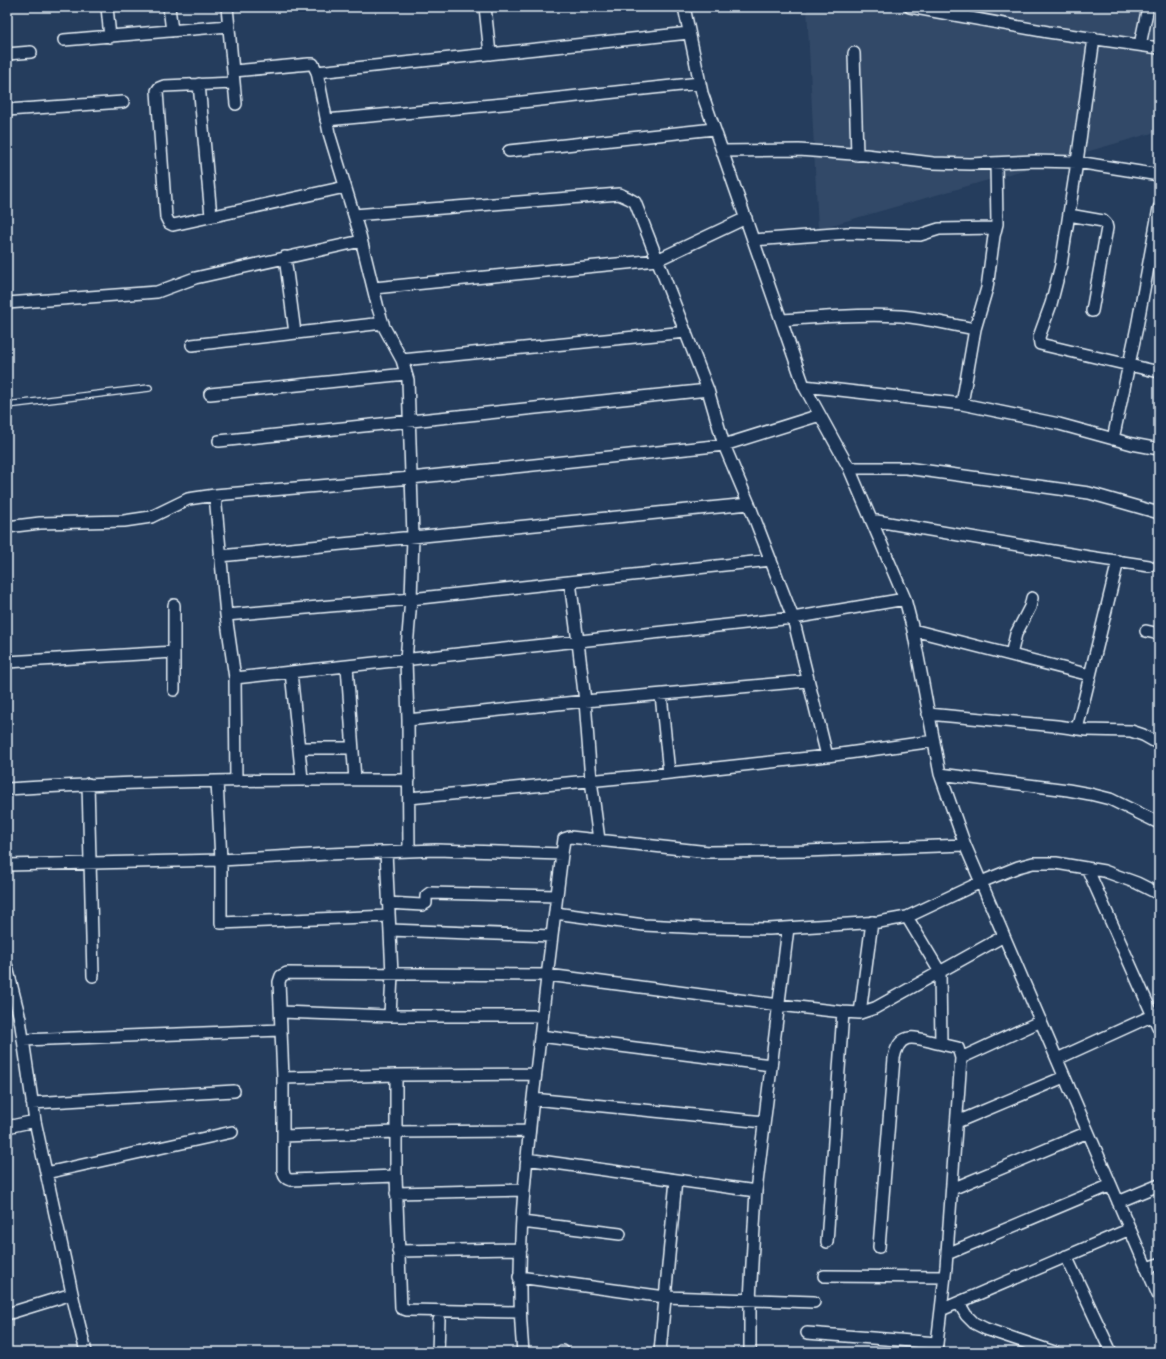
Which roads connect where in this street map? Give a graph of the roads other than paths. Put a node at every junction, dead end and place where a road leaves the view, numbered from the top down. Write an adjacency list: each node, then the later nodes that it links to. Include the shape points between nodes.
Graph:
1 (107, 7): 11 (street)
2 (169, 7): 9 (street)
3 (226, 7): 8 (street)
4 (485, 7): 19 (street)
5 (684, 7): 10 (street)
6 (910, 7): 12 (street)
7 (1148, 7): 14 (street)
8 (228, 26): 9 (street); 20 (street)
9 (172, 31): 11 (street)
10 (689, 33): 19 (street); 23 (street)
11 (110, 36): 13 (street)
12 (1094, 38): 14 (street); 33 (street)
13 (64, 40)
14 (1140, 45): 15 (street)
15 (1159, 48)
16 (31, 52): 18 (street)
17 (854, 53): 32 (street)
18 (7, 54)
19 (490, 54): 21 (street)
20 (234, 71): 21 (street, via 313,64); 22 (street)
21 (316, 72): 28 (street)
22 (234, 83): 24 (street); 26 (street)
23 (700, 83): 28 (street); 29 (street)
24 (199, 84): 40 (street); 40 (street, via 164,86 157,91 166,217 173,225)
25 (123, 102): 27 (street)
26 (236, 104)
27 (7, 110)
28 (326, 120): 36 (street)
29 (714, 129): 30 (street); 31 (street)
30 (509, 151)
31 (722, 151): 32 (street, via 799,150); 41 (street)
32 (856, 154): 34 (street, via 933,163)
33 (1077, 162): 34 (street); 35 (street); 39 (street)
34 (996, 163): 42 (street)
35 (1159, 175)
36 (345, 187): 38 (street); 40 (street)
37 (1159, 208): 57 (street)
38 (354, 215): 44 (street); 46 (street, via 619,194 635,202)
39 (1069, 215): 49 (street, via 1103,221 1107,228); 57 (street, via 1061,265 1039,337 1040,344)
40 (211, 216)
41 (746, 218): 43 (street); 46 (street)
42 (996, 228): 43 (street, via 939,229 920,235 847,233); 52 (street, via 987,288)
43 (753, 240): 50 (street)
44 (361, 241): 45 (street); 47 (street)
45 (285, 258): 48 (street, via 195,278 157,292); 54 (street)
46 (657, 260): 47 (street); 53 (street)
47 (374, 288): 51 (street)
48 (7, 303)
49 (1092, 311)
50 (781, 320): 52 (street, via 840,315 904,316); 60 (street)
51 (383, 323): 54 (street); 56 (street)
52 (975, 329): 64 (street)
53 (686, 332): 56 (street); 62 (street)
54 (295, 333): 55 (street)
55 (192, 345)
56 (402, 360): 59 (street)
57 (1128, 366): 58 (street); 68 (street)
58 (1159, 372)
59 (406, 374): 63 (street); 67 (street, via 410,402)
60 (804, 386): 64 (street); 66 (street)
61 (149, 388): 65 (lane)
62 (708, 390): 67 (street); 70 (street)
63 (210, 394)
64 (962, 404): 68 (street, via 1059,424)
65 (7, 405)
66 (820, 415): 70 (street); 72 (street)
67 (409, 422): 69 (street); 73 (street)
68 (1113, 439): 71 (street)
69 (219, 441)
70 (724, 445): 73 (street); 75 (street)
71 (1159, 449)
72 (849, 468): 76 (street, via 906,468 1089,493); 77 (street)
73 (411, 478): 74 (street); 79 (street)
74 (215, 495): 78 (street, via 188,499 151,517 124,521 40,523); 80 (street)
75 (749, 504): 79 (street); 81 (street)
76 (1159, 513)
77 (871, 520): 82 (street); 87 (street)
78 (7, 527)
79 (413, 537): 80 (street); 86 (street)
80 (220, 556): 89 (street)
81 (771, 560): 84 (street); 90 (street)
82 (1118, 561): 83 (street); 101 (street)
83 (1149, 566)
84 (570, 582): 86 (street); 94 (street)
85 (1032, 598): 96 (street, via 1030,607 1017,630)
86 (411, 599): 89 (street); 97 (street)
87 (905, 599): 90 (street); 91 (street)
88 (174, 604): 95 (street)
89 (226, 615): 102 (street)
90 (793, 618): 94 (street); 103 (street)
91 (913, 630): 96 (street); 107 (street)
92 (1146, 630): 93 (street)
93 (1159, 634)
94 (578, 642): 97 (street); 106 (street)
95 (174, 652): 98 (street); 104 (street)
96 (1011, 655): 101 (street)
97 (406, 660): 99 (street); 108 (street)
98 (7, 662)
99 (347, 666): 100 (street); 113 (street)
100 (291, 672): 102 (street); 112 (street)
101 (1090, 675): 109 (street)
102 (235, 678): 122 (street)
103 (807, 681): 105 (street); 114 (street)
104 (174, 690)
105 (661, 695): 106 (street); 115 (street)
106 (585, 701): 108 (street); 120 (street)
107 (928, 714): 109 (street); 110 (street)
108 (408, 720): 119 (street)
109 (1077, 729): 111 (street, via 1131,731)
110 (934, 741): 114 (street); 116 (street)
111 (1159, 744)
112 (299, 748): 113 (street); 117 (street)
113 (352, 748): 118 (street)
114 (827, 756): 115 (street)
115 (669, 773): 120 (street)
116 (940, 774): 126 (street, via 1090,794 1110,799); 128 (street)
117 (302, 779): 118 (street); 122 (street)
118 (355, 780): 119 (street)
119 (409, 780): 125 (street)
120 (591, 780): 125 (street); 127 (street)
121 (217, 781): 122 (street); 123 (street); 132 (street)
122 (236, 781)
123 (88, 784): 124 (street); 133 (street)
124 (7, 790)
125 (409, 798): 129 (street)
126 (1159, 823)
127 (599, 840): 128 (street, via 709,852); 131 (street, via 567,837 564,839)
128 (965, 845): 136 (street)
129 (409, 851): 130 (street); 131 (street)
130 (386, 852): 132 (street); 139 (street)
131 (562, 854): 138 (street)
132 (221, 860): 133 (street); 141 (street, via 221,923)
133 (90, 863): 134 (street); 152 (street)
134 (7, 865)
135 (1087, 868): 136 (street, via 1056,863 1033,863); 137 (street, via 1104,871); 157 (street)
136 (981, 882): 142 (street); 147 (street)
137 (1159, 894)
138 (557, 896): 139 (street, via 430,893 426,896 426,903 422,905); 140 (street)
139 (388, 903): 141 (street)
140 (554, 913): 144 (street, via 644,925); 146 (street)
141 (389, 916): 145 (street)
142 (907, 917): 143 (street); 149 (street)
143 (872, 922): 144 (street); 156 (street)
144 (788, 928): 153 (street)
145 (390, 930): 146 (street); 150 (street)
146 (552, 936): 151 (street)
147 (1004, 936): 149 (street); 160 (street)
148 (7, 967): 164 (street)
149 (940, 972): 156 (street, via 876,1008); 165 (street)
150 (392, 974): 151 (street); 154 (street, via 287,973 281,976 280,982); 158 (street)
151 (548, 975): 153 (street); 159 (street)
152 (93, 976)
153 (778, 1005): 155 (street); 168 (street)
154 (281, 1012): 158 (street); 162 (street)
155 (843, 1012): 156 (street); 199 (street)
156 (860, 1014)
157 (1156, 1014): 161 (street); 167 (street)
158 (390, 1016): 159 (street)
159 (542, 1016): 163 (street)
160 (1041, 1022): 166 (street); 167 (street)
161 (1159, 1029)
162 (281, 1030): 164 (street); 172 (street)
163 (540, 1036): 168 (street); 169 (street)
164 (23, 1040): 175 (street)
165 (941, 1044): 166 (street, via 958,1048); 200 (street, via 908,1038 901,1041 896,1048)
166 (961, 1058): 178 (street)
167 (1057, 1059): 171 (street)
168 (771, 1065): 177 (street)
169 (535, 1074): 170 (street); 174 (street)
170 (396, 1075): 172 (street); 182 (street)
171 (1064, 1077): 178 (street); 183 (street)
172 (283, 1078): 184 (street)
173 (234, 1091): 175 (street)
174 (533, 1099): 177 (street); 180 (street)
175 (32, 1104): 176 (street)
176 (35, 1121): 179 (street); 186 (street)
177 (764, 1122): 193 (street)
178 (957, 1122): 191 (street)
179 (7, 1127)
180 (529, 1131): 182 (street); 185 (street)
181 (232, 1132): 186 (street)
182 (396, 1132): 184 (street); 187 (street)
183 (1088, 1132): 189 (street); 191 (street)
184 (283, 1136): 187 (street, via 283,1170 287,1179)
185 (526, 1159): 188 (street); 192 (street)
186 (46, 1173): 210 (street)
187 (396, 1176): 194 (street)
188 (676, 1180): 193 (street); 211 (street)
189 (1111, 1185): 195 (street); 203 (street)
190 (1159, 1185): 195 (street)
191 (952, 1189): 203 (street)
192 (524, 1190): 194 (street); 196 (street)
193 (756, 1191): 213 (street)
194 (396, 1193): 202 (street)
195 (1118, 1202): 197 (street)
196 (522, 1222): 198 (street); 201 (street)
197 (1130, 1229): 204 (street); 206 (street)
198 (620, 1234)
199 (827, 1242)
200 (879, 1247)
201 (521, 1249): 202 (street); 208 (street)
202 (398, 1251): 217 (street, via 400,1303 403,1310)
203 (947, 1254): 209 (street)
204 (1066, 1256): 215 (street); 228 (street)
205 (1159, 1264): 206 (street)
206 (1146, 1268): 212 (street)
207 (824, 1276): 209 (street)
208 (519, 1277): 211 (street); 217 (street)
209 (945, 1277): 216 (street)
210 (72, 1294): 218 (street); 222 (street)
211 (665, 1297): 213 (street); 225 (street)
212 (1159, 1297)
213 (750, 1300): 214 (street); 226 (street)
214 (814, 1302)
215 (959, 1303): 216 (street); 227 (street, via 966,1315 986,1329)
216 (941, 1310): 221 (street)
217 (520, 1312): 224 (street)
218 (7, 1314)
219 (439, 1320): 223 (street)
220 (807, 1333): 221 (street)
221 (936, 1348)
222 (86, 1352)
223 (438, 1352)
224 (523, 1352)
225 (660, 1352)
226 (750, 1352)
227 (1054, 1352)
228 (1111, 1352)

